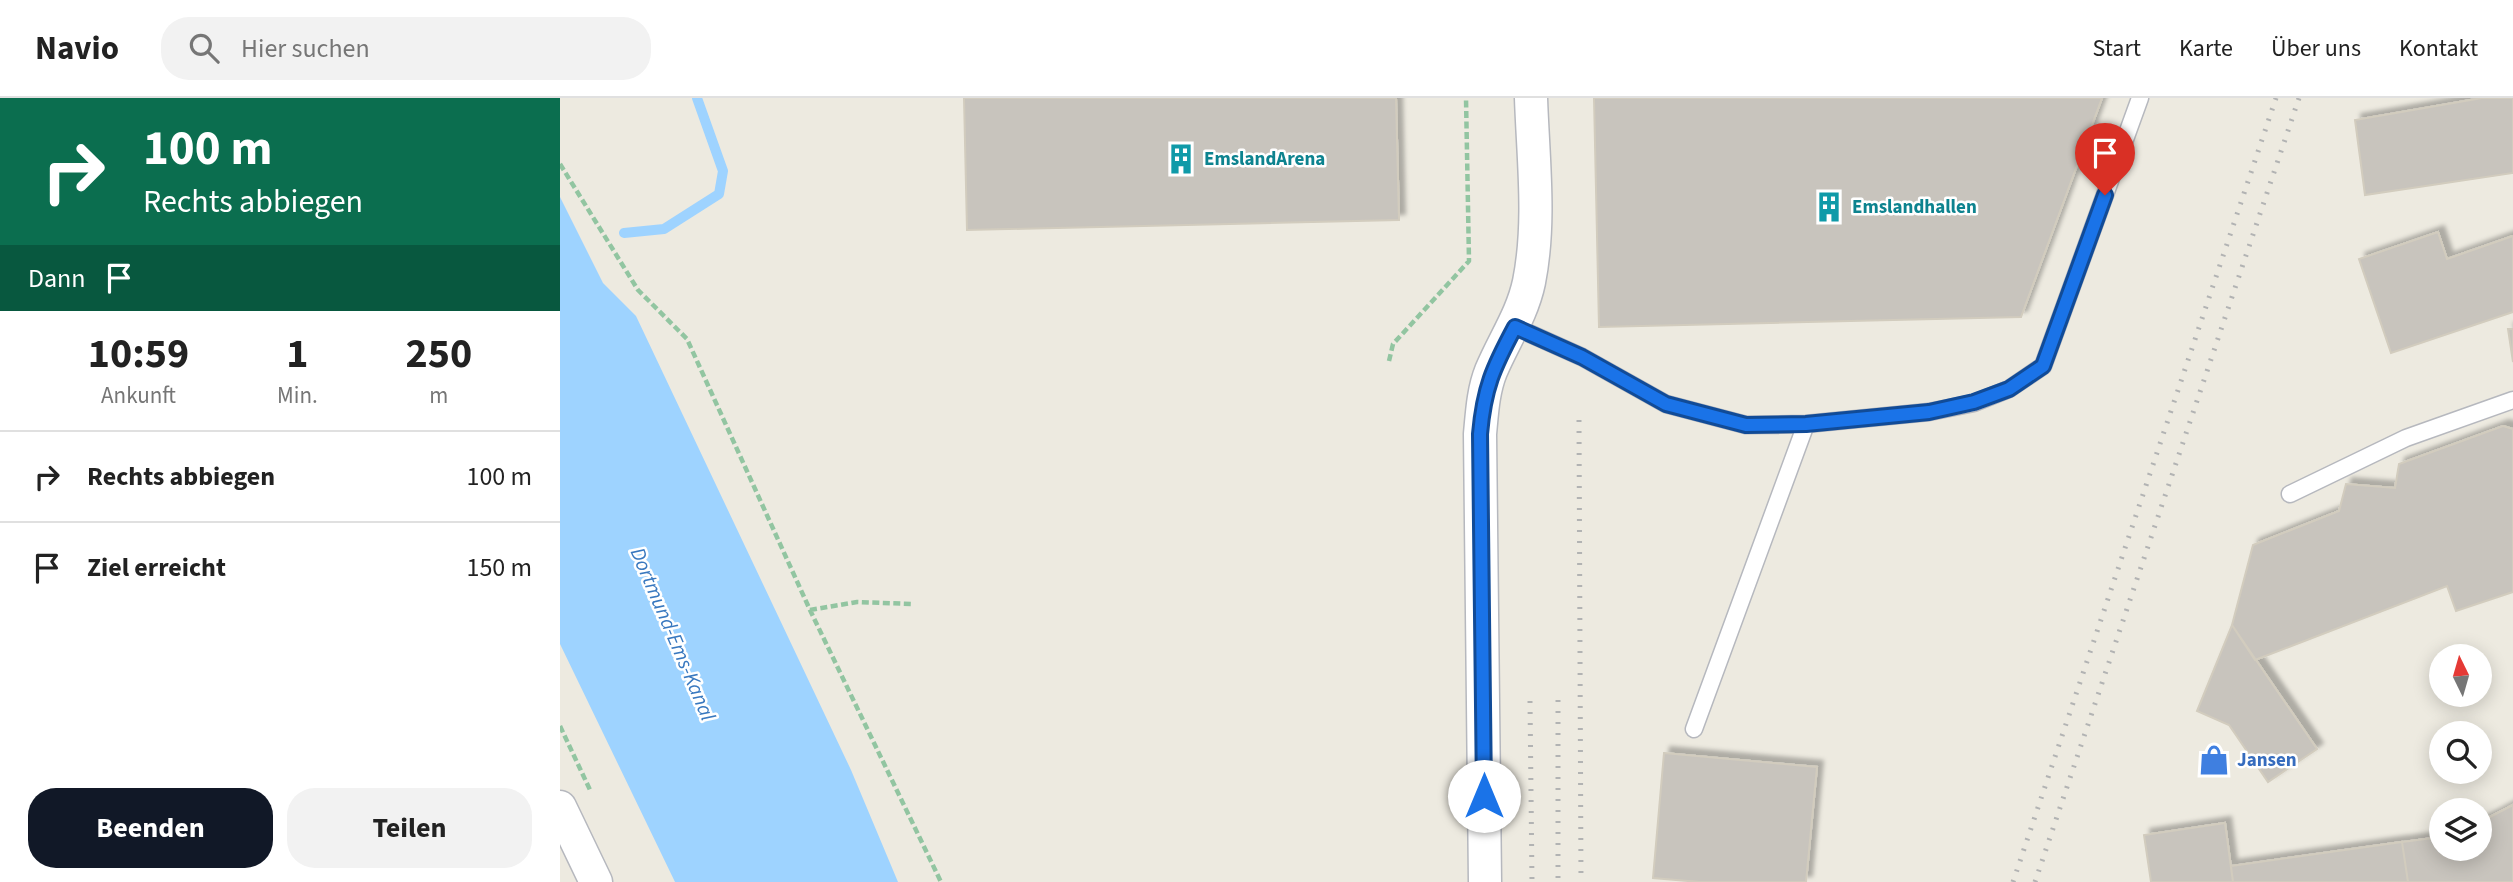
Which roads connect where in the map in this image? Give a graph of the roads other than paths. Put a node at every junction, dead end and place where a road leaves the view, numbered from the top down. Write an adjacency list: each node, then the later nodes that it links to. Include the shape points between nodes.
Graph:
1 (1531, 98): 3 (street, via 1536,235 1529,283)
2 (2140, 98): 5 (lane, via 2043,366 2009,389 1974,402 1929,412)
3 (1515, 327): 5 (lane, via 1582,357 1666,404 1746,425); 10 (street, via 1491,372 1480,434)
4 (2513, 400): 6 (lane, via 2406,438)
5 (1806, 424): 7 (lane)
6 (2290, 494)
7 (1694, 729)
8 (560, 807): 9 (street)
9 (596, 882)
10 (1485, 882)

